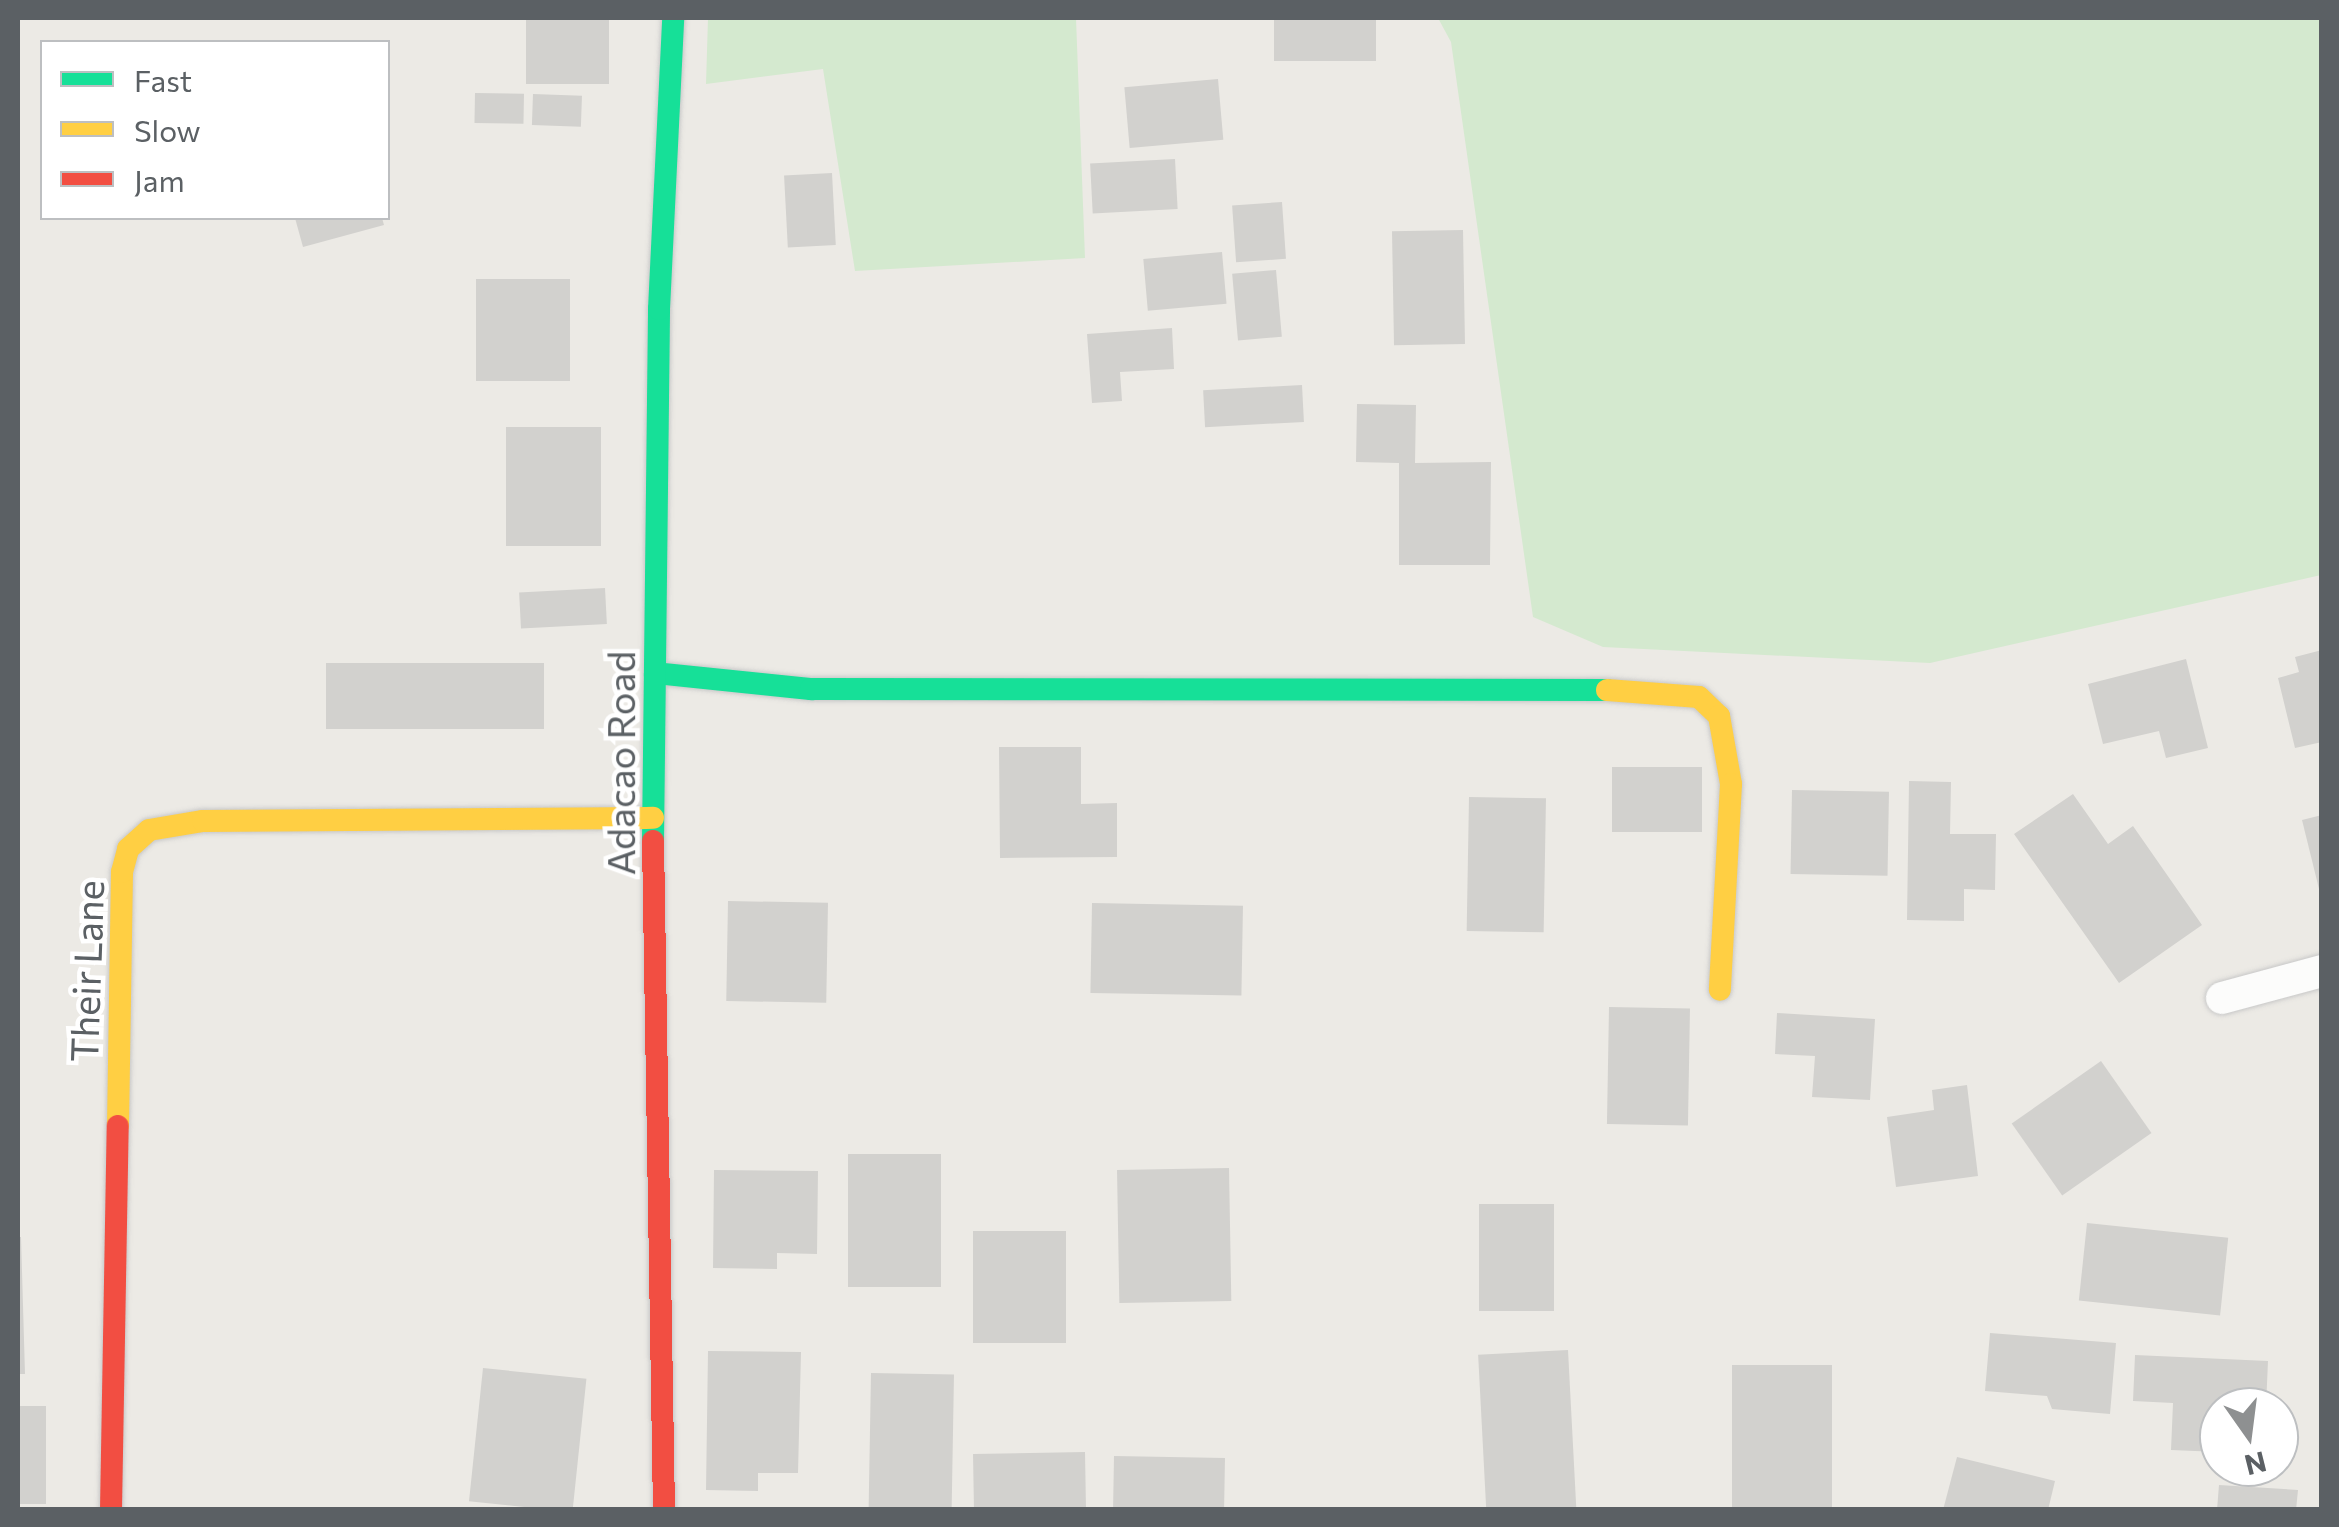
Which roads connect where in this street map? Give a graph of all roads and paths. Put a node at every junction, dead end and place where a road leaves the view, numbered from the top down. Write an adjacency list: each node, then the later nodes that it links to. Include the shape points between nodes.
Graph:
1 (672, 18): 2 (street, Adacao Road, via 659,310)
2 (655, 672): 3 (street, Adacao Road); 5 (street, via 811,688 1134,692 1418,686 1698,697 1719,716 1731,784)
3 (653, 818): 7 (street, Their Lane, via 203,821 150,830 128,849); 8 (street, Adacao Road)
4 (2322, 971): 6 (street)
5 (1720, 990)
6 (2222, 998)
7 (111, 1510)
8 (664, 1510)

